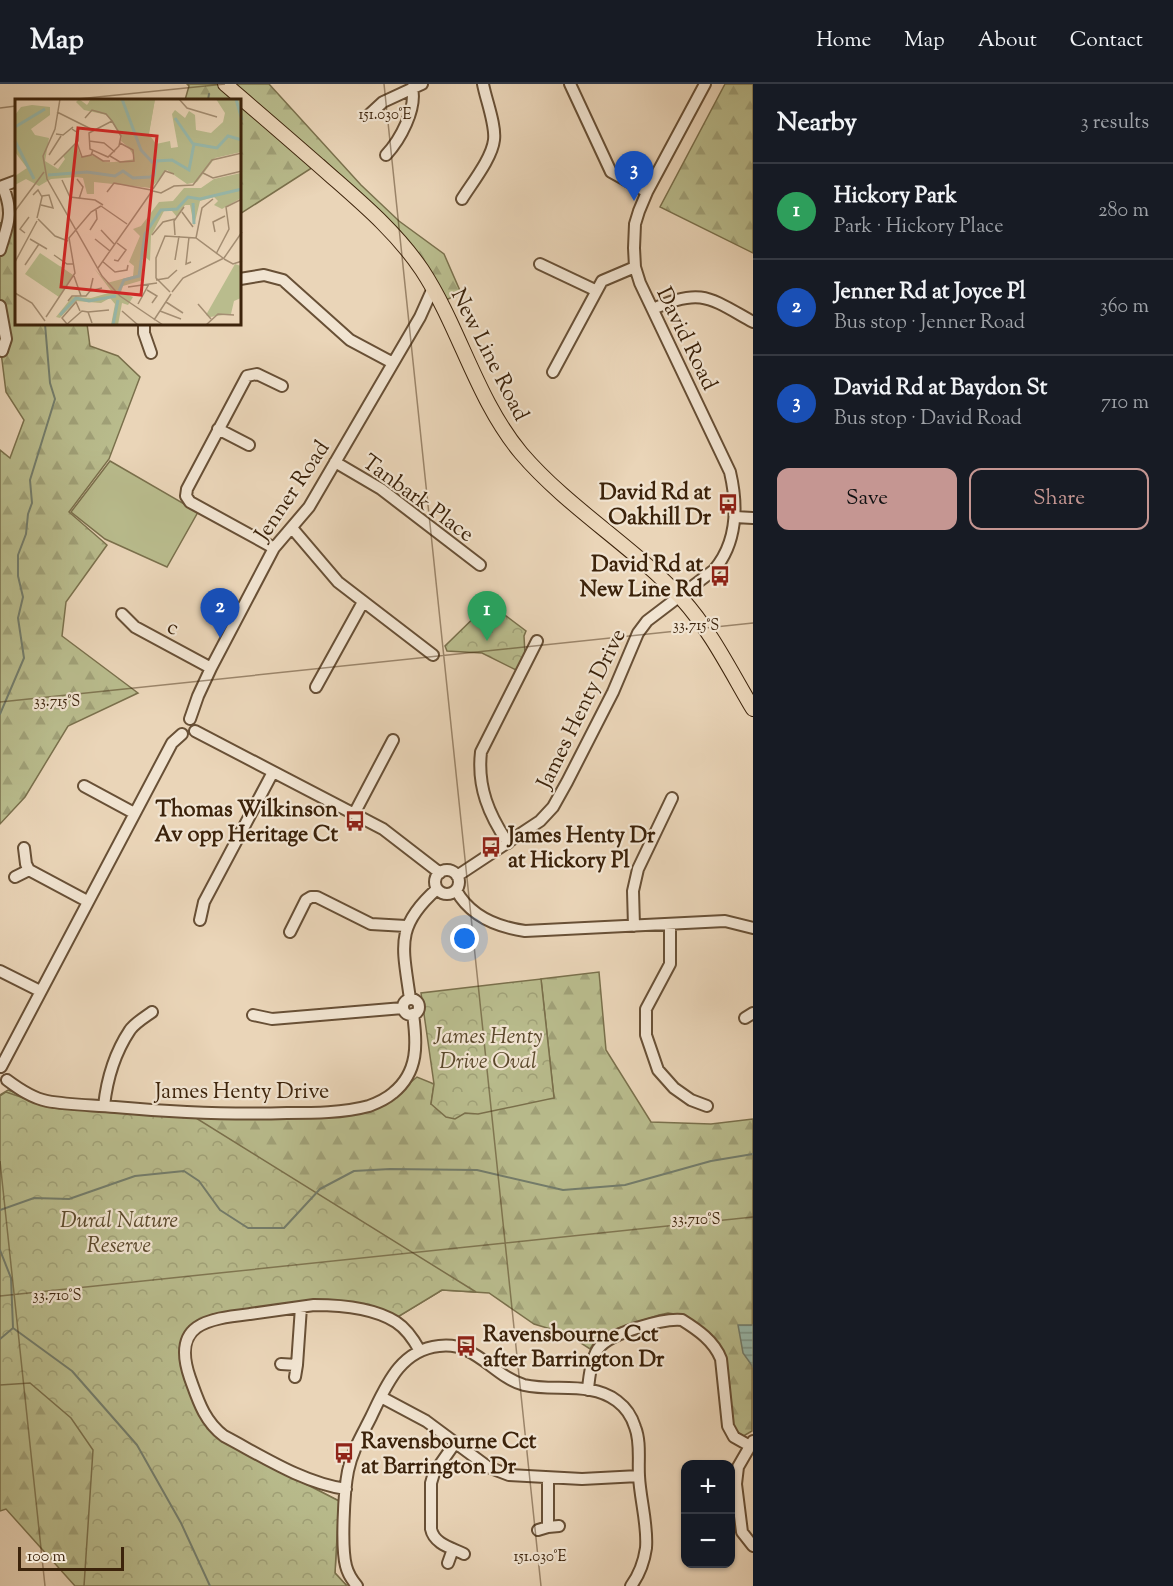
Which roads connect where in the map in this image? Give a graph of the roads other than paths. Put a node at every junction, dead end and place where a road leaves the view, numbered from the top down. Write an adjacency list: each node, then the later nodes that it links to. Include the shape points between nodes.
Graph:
1 (225, 84): 15 (main road, New Line Road, via 384,224)
2 (483, 84): 10 (street, via 494,142)
3 (570, 84): 9 (street, via 611,172)
4 (705, 84): 9 (street, David Road)
5 (417, 86): 6 (street, via 383,102); 7 (street, via 410,113)
6 (370, 114)
7 (386, 155)
8 (2, 187): 11 (street, via 9,200 10,216)
9 (646, 192): 13 (street, David Road, via 635,225)
10 (462, 199)
11 (0, 250)
12 (540, 264): 16 (street)
13 (635, 267): 16 (street, via 602,281); 18 (street, David Road)
14 (242, 279): 23 (street, via 264,275 283,280 350,340)
15 (433, 288): 23 (street, Jenner Road); 34 (main road, New Line Road, via 501,426 521,453)
16 (595, 290): 24 (street)
17 (0, 306): 21 (street, via 6,339)
18 (653, 309): 19 (street, via 675,299 694,297 716,301); 29 (street, David Road, via 730,472)
19 (753, 322)
20 (144, 326): 22 (street)
21 (2, 351)
22 (151, 353)
23 (393, 363): 28 (street, Jenner Road)
24 (554, 372)
25 (282, 386): 26 (street, via 257,374 247,376)
26 (218, 429): 27 (street); 32 (street, via 186,496 190,502)
27 (249, 445)
28 (335, 462): 31 (street, Jenner Road); 33 (street, Tanbark Place, via 381,489)
29 (735, 517): 30 (street); 34 (street, David Road, via 730,544 722,560)
30 (753, 518)
31 (292, 528): 32 (street, Jenner Road); 35 (street, via 338,582)
32 (274, 548): 39 (street, Jenner Road)
33 (480, 565)
34 (681, 598): 41 (main road, New Line Road, via 699,620); 51 (street, James Henty Drive, via 647,621 638,633 614,692 553,807)
35 (363, 602): 38 (street); 40 (street)
36 (122, 614): 39 (street, c, via 135,627)
37 (537, 641): 51 (street, via 481,752 484,797)
38 (433, 655)
39 (211, 668): 42 (street, Jenner Road)
40 (316, 687)
41 (753, 709)
42 (190, 719): 43 (street, via 196,724); 44 (street, via 180,723)
43 (195, 731): 44 (street); 46 (street)
44 (182, 734): 49 (street, via 172,743)
45 (393, 741): 50 (street)
46 (273, 772): 50 (street); 60 (street, via 204,902)
47 (84, 786): 49 (street)
48 (672, 798): 63 (street, via 638,869 633,891)
49 (134, 813): 59 (street)
50 (354, 814): 54 (street, via 383,829)
51 (508, 843): 55 (street, James Henty Drive)
52 (24, 848): 53 (street)
53 (29, 870): 56 (street); 59 (street)
54 (440, 873): 55 (street, via 451,871); 57 (street, via 436,879)
55 (457, 876): 58 (street)
56 (15, 877)
57 (438, 889): 58 (street, via 447,894); 62 (street, via 414,912)
58 (456, 890): 63 (street, via 471,909 506,928 525,931)
59 (87, 901): 67 (street)
60 (200, 920)
61 (670, 924): 63 (street); 64 (street, via 725,921); 74 (street, via 670,964 646,1009 646,1035 658,1070 674,1088)
62 (406, 926): 65 (street, via 370,924 311,897); 68 (street)
63 (633, 926)
64 (753, 928)
65 (290, 932)
66 (0, 971): 67 (street)
67 (40, 991): 71 (street)
68 (406, 1004): 70 (street, via 272,1018); 73 (street, James Henty Drive, via 407,1014 413,1014 417,1042 412,1066 394,1092 370,1106 264,1114)
69 (152, 1012): 73 (street, via 131,1028 108,1075)
70 (253, 1015)
71 (0, 1067): 72 (street, via 6,1071)
72 (3, 1083): 73 (street, James Henty Drive, via 46,1101)
73 (104, 1106)
74 (707, 1106)
75 (301, 1307): 76 (street, via 330,1305 384,1316 398,1323); 78 (street); 86 (street, via 206,1321 191,1334 184,1352 185,1362 202,1411 215,1429 312,1481)
76 (420, 1351): 80 (street, via 454,1346 524,1385); 81 (street, via 400,1366)
77 (281, 1364): 78 (street)
78 (297, 1365): 79 (street)
79 (295, 1377)
80 (588, 1390): 83 (street, via 595,1355 608,1340 659,1322 682,1320 718,1352 728,1426 734,1437); 84 (street, via 609,1396 627,1411 639,1439)
81 (381, 1396): 82 (street, via 426,1421); 86 (street, via 351,1457)
82 (455, 1443): 85 (street, via 498,1472); 89 (street, via 434,1473 430,1490 432,1535)
83 (752, 1443): 88 (street, via 738,1467 735,1484 742,1532)
84 (639, 1476): 85 (street); 92 (street, via 646,1545)
85 (549, 1478): 87 (street)
86 (346, 1489): 93 (street, via 344,1554)
87 (548, 1528)
88 (753, 1546)
89 (453, 1549): 90 (street); 91 (street)
90 (464, 1554)
91 (448, 1563)
92 (633, 1585)
93 (357, 1586)

